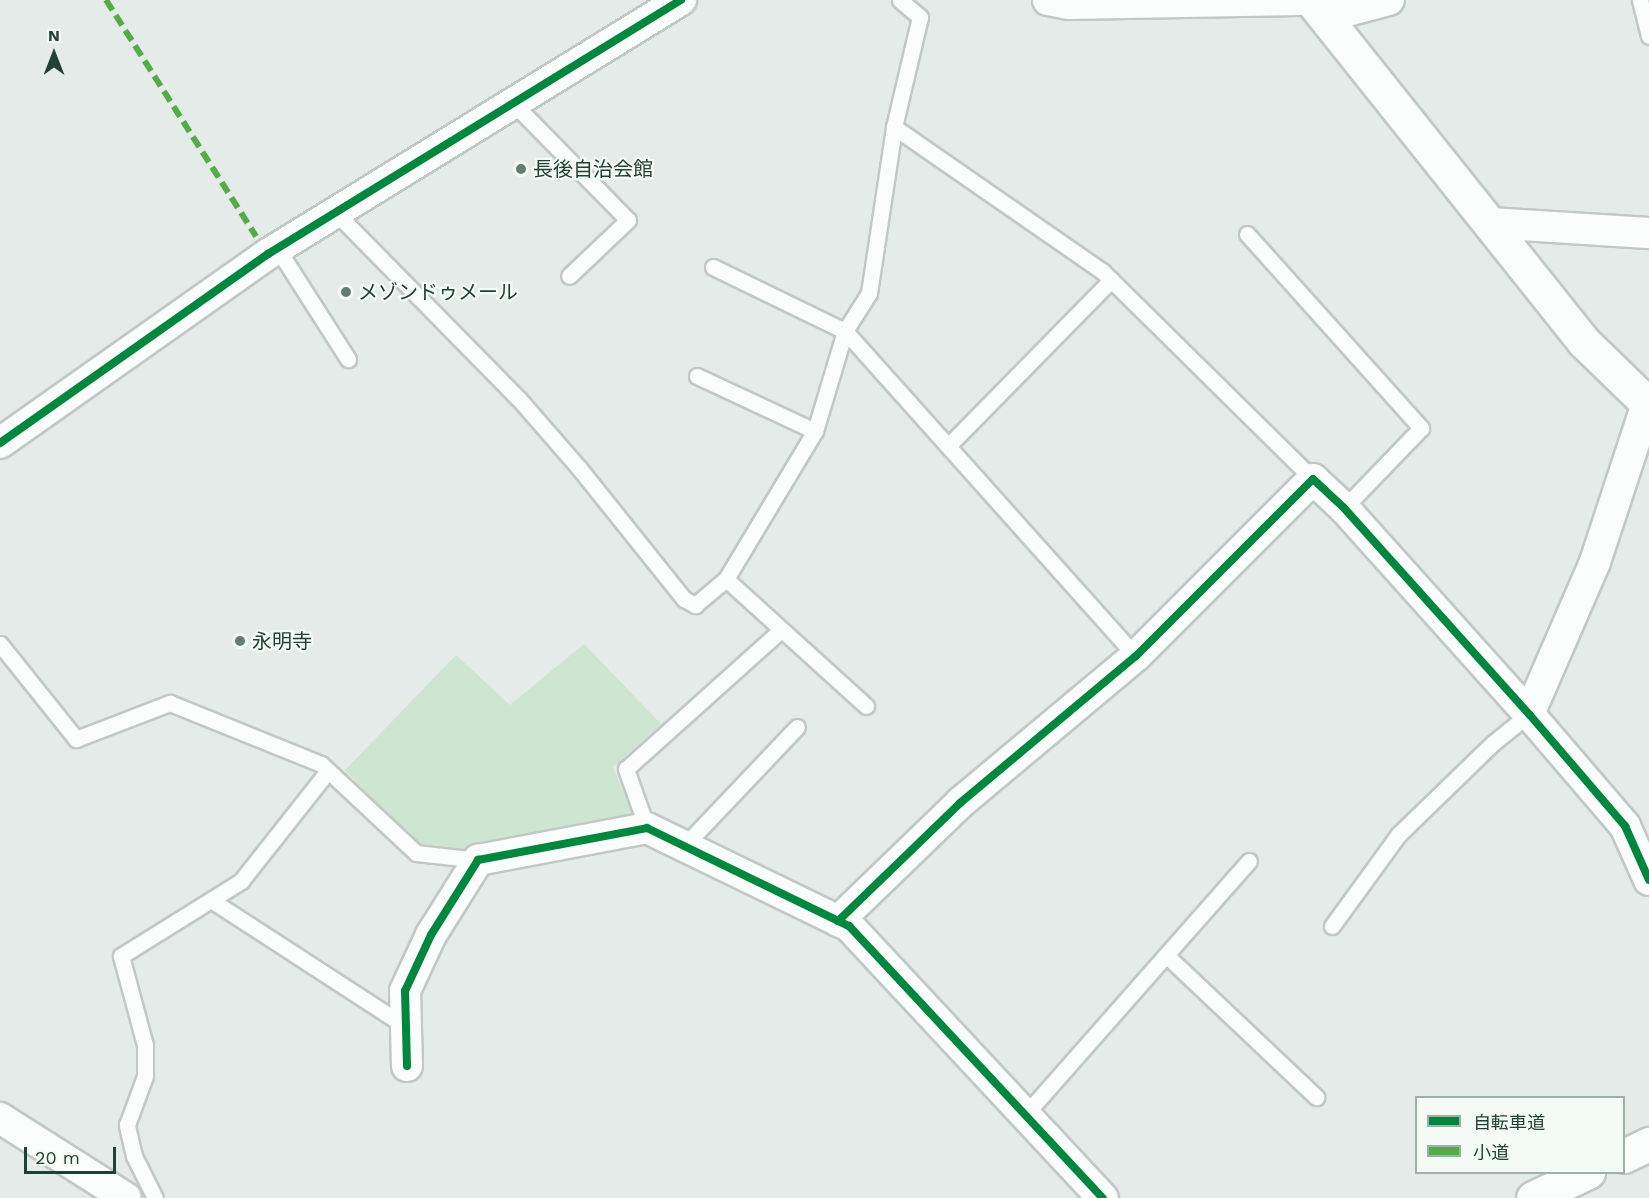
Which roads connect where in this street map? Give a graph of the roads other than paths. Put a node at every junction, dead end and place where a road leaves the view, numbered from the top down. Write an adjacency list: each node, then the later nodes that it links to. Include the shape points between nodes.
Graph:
1 (681, 0): 8 (street)
2 (900, 0): 9 (lane, via 920,17)
3 (1048, 0): 6 (street, via 1069,4)
4 (1389, 0): 6 (street)
5 (1640, 0): 7 (lane)
6 (1312, 6): 11 (street)
7 (1649, 36)
8 (513, 103): 10 (street); 16 (lane, via 628,220)
9 (894, 127): 17 (lane); 18 (lane, via 868,293)
10 (335, 212): 14 (street); 27 (lane, via 519,399 684,599 695,605)
11 (1489, 223): 12 (street); 21 (street, via 1584,342)
12 (1649, 233)
13 (1247, 234): 26 (lane, via 1421,428)
14 (277, 248): 19 (lane); 23 (street)
15 (713, 267): 18 (lane)
16 (569, 276)
17 (1111, 280): 24 (lane); 25 (lane)
18 (845, 331): 22 (lane); 24 (lane)
19 (348, 359)
20 (697, 376): 22 (lane)
21 (1648, 404): 32 (street, via 1595,562)
22 (815, 431): 27 (lane)
23 (0, 443)
24 (948, 446): 30 (lane)
25 (1313, 479): 26 (street); 30 (street)
26 (1344, 508): 32 (street)
27 (726, 579): 28 (lane)
28 (780, 631): 31 (lane); 35 (lane, via 626,769)
29 (0, 644): 34 (lane, via 75,739 170,703 321,764)
30 (1136, 656): 41 (street, via 960,803)
31 (866, 706)
32 (1530, 714): 39 (street, via 1625,826); 42 (lane, via 1493,743 1398,835)
33 (797, 727): 36 (lane)
34 (328, 771): 37 (lane, via 416,853); 40 (lane, via 241,881)
35 (647, 828): 36 (street); 37 (street)
36 (684, 846): 41 (street)
37 (478, 860): 44 (street, via 431,935 405,991)
38 (1249, 861): 43 (lane)
39 (1649, 880)
40 (211, 900): 44 (lane); 53 (lane, via 121,956 145,1045 145,1076 127,1125 134,1156)
41 (838, 921): 47 (street, via 849,926)
42 (1332, 926)
43 (1166, 955): 46 (lane); 47 (lane)
44 (405, 1026): 45 (street)
45 (407, 1066)
46 (1316, 1097)
47 (1024, 1116): 54 (street)
48 (0, 1118): 52 (street)
49 (1649, 1144): 50 (street)
50 (1625, 1155)
51 (1586, 1174): 55 (street)
52 (126, 1198)
53 (155, 1198)
54 (1103, 1198)
55 (1533, 1198)

